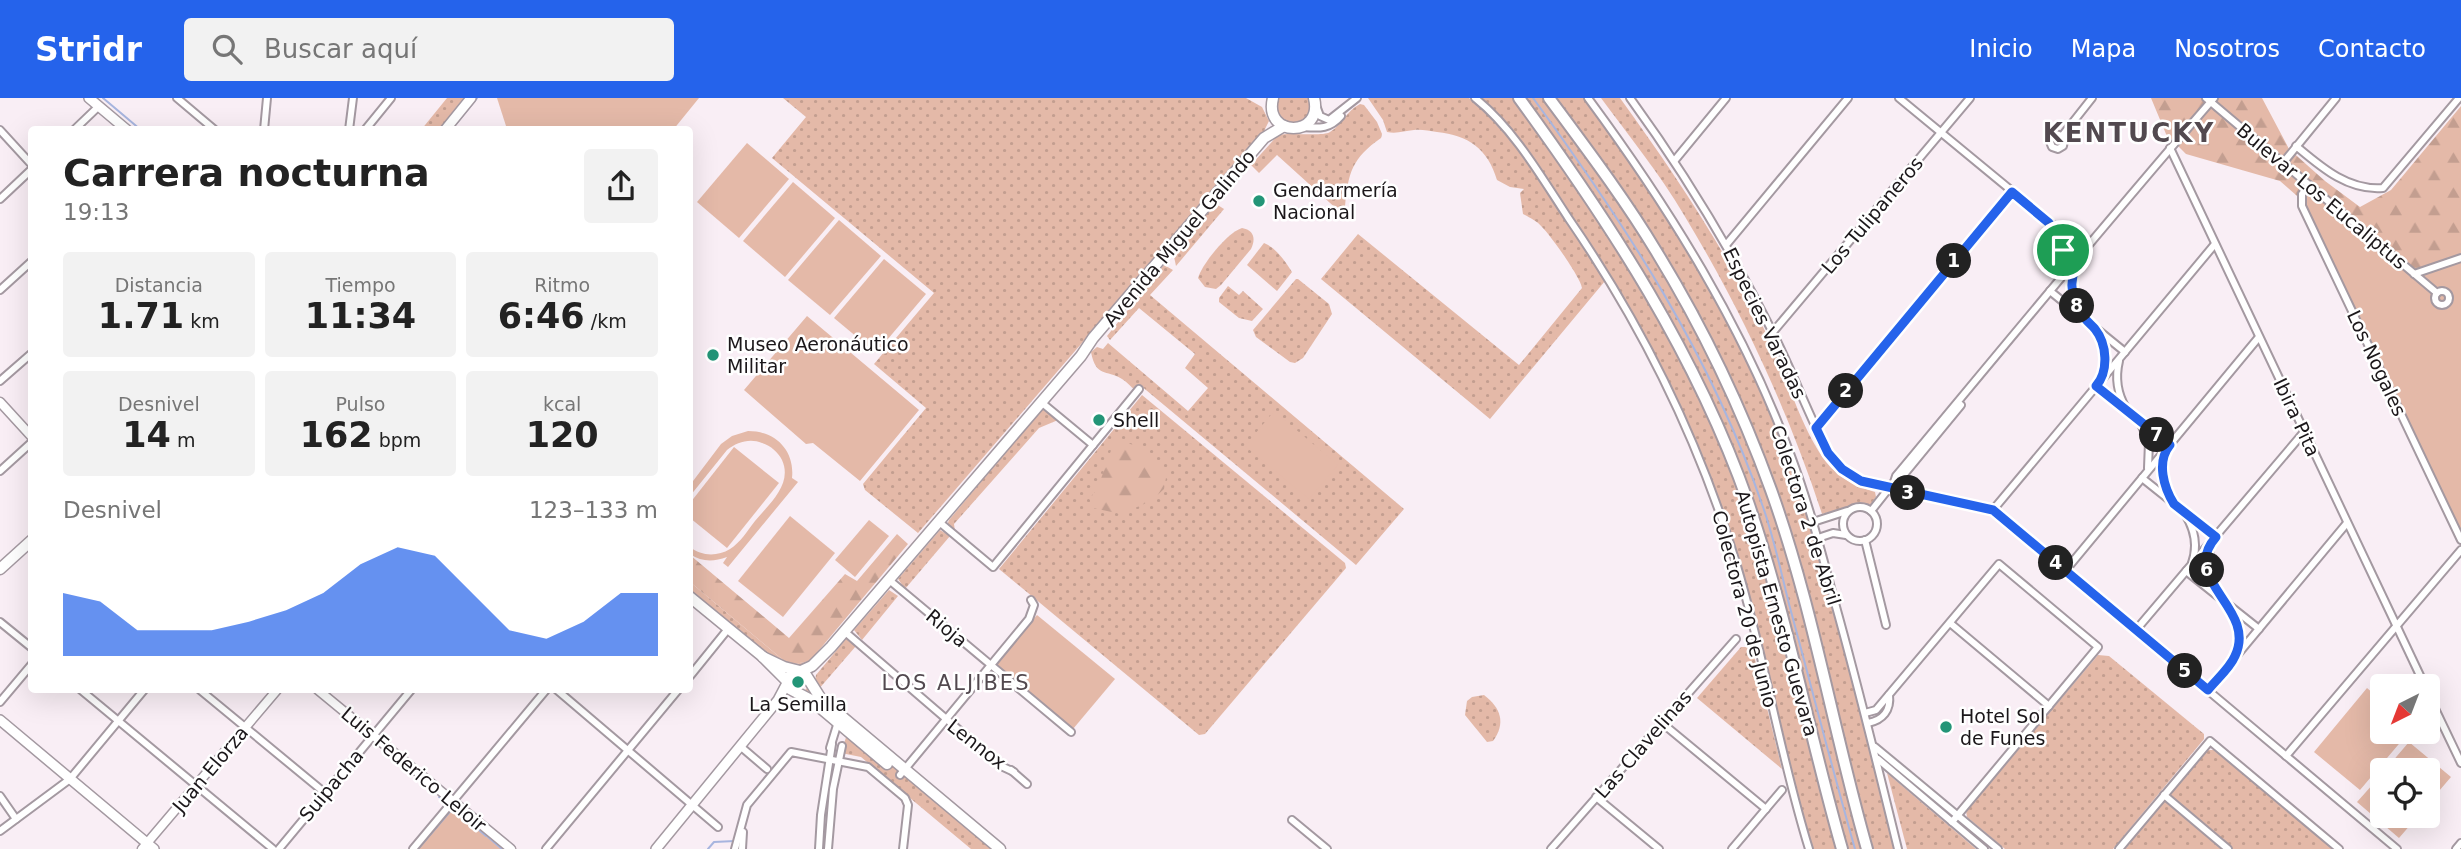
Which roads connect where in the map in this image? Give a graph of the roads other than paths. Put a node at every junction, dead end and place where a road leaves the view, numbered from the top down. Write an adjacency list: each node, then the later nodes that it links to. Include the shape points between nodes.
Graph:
1 (89, 98): 24 (main road)
2 (177, 98): 30 (street)
3 (267, 98): 31 (street)
4 (353, 98): 27 (street)
5 (391, 98): 34 (street)
6 (471, 98): 35 (main road)
7 (1263, 98): 26 (main road)
8 (1273, 98): 26 (main road, Avenida Miguel Galindo)
9 (1357, 98): 25 (street)
10 (1475, 98): 222 (street, Colectora 20 de Junio, via 1520,148 1608,278 1686,429 1737,566)
11 (1549, 98): 224 (highway, Autopista Ernesto Guevara, via 1655,249 1709,346 1745,425 1798,574)
12 (1588, 98): 104 (street, Colectora 2 de Abril, via 1674,219 1713,287 1791,456)
13 (1630, 98): 44 (street, Especies Varadas)
14 (1726, 98): 44 (street)
15 (1848, 98): 54 (street)
16 (1899, 98): 39 (street)
17 (1970, 98): 39 (street, Los Tulipaneros)
18 (2092, 98): 40 (street)
19 (2336, 98): 42 (street)
20 (2459, 98): 42 (street, via 2384,188 2330,175)
21 (2210, 99): 43 (street); 46 (street, Bulevar Los Eucaliptus)
22 (1315, 101): 25 (street, via 1320,116 1329,120); 37 (main road, via 1313,117)
23 (1520, 101): 223 (highway, Autopista Ernesto Guevara, via 1644,282 1721,434 1762,544)
24 (99, 107): 28 (street); 29 (main road)
25 (1346, 108): 37 (street, via 1324,128)
26 (1272, 111): 36 (main road); 41 (main road, Avenida Miguel Galindo)
27 (351, 121): 32 (street); 33 (street)
28 (78, 126)
29 (122, 126)
30 (210, 126)
31 (265, 126)
32 (350, 126)
33 (360, 126)
34 (368, 126)
35 (448, 126)
36 (1284, 126): 37 (main road); 41 (main road, Avenida Miguel Galindo)
37 (1301, 127)
38 (0, 130): 45 (street)
39 (1941, 133): 49 (street); 69 (street, Los Tulipaneros)
40 (2062, 136)
41 (1264, 138): 80 (main road, Avenida Miguel Galindo)
42 (2296, 146): 46 (street)
43 (2170, 148): 53 (street, Ibira Pita); 55 (street)
44 (1675, 160): 54 (street, Especies Varadas)
45 (28, 162)
46 (2283, 163): 48 (street, Bulevar Los Eucaliptus)
47 (28, 171): 50 (street)
48 (2309, 185): 60 (street, Bulevar Los Eucaliptus); 106 (street, Los Nogales, via 2302,194 2302,206)
49 (2012, 192): 51 (street); 84 (street)
50 (0, 199)
51 (2049, 223): 52 (street); 56 (street)
52 (2075, 243): 55 (street); 56 (street)
53 (2215, 244): 70 (street, Ibira Pita); 74 (street)
54 (1726, 245): 69 (street, Especies Varadas)
55 (2085, 251): 58 (street)
56 (2063, 253): 58 (street); 61 (street)
57 (2461, 258): 60 (street)
58 (2077, 261): 61 (street); 64 (street)
59 (28, 265): 62 (street)
60 (2414, 274): 65 (street, Bulevar Los Eucaliptus)
61 (2058, 283): 63 (street); 64 (street)
62 (0, 290)
63 (2051, 292): 66 (street); 97 (street)
64 (2073, 292): 66 (street, via 2068,300); 67 (street)
65 (2437, 293)
66 (2059, 300): 67 (street)
67 (2085, 320): 68 (street)
68 (2094, 328): 71 (street); 72 (street)
69 (1773, 332): 84 (street, Especies Varadas)
70 (2259, 337): 85 (street, Ibira Pita); 91 (street)
71 (2115, 344): 72 (street); 74 (street)
72 (2104, 354): 74 (street, via 2112,362); 76 (street)
73 (28, 356): 75 (street)
74 (2120, 357): 76 (street); 77 (street)
75 (0, 381)
76 (2100, 382): 77 (street, via 2113,379); 79 (street); 99 (street)
77 (2117, 385): 79 (street); 82 (street)
78 (1139, 389): 90 (street)
79 (2106, 394): 82 (street)
80 (1040, 401): 90 (street); 103 (main road, Avenida Miguel Galindo)
81 (0, 402): 86 (street)
82 (2129, 412): 83 (street)
83 (2136, 418): 87 (street); 88 (street)
84 (1816, 428): 97 (street, Especies Varadas, via 1842,469 1861,481)
85 (2304, 432): 105 (street, Ibira Pita); 112 (street)
86 (28, 435)
87 (2162, 439): 88 (street); 91 (street)
88 (2150, 443): 92 (street)
89 (28, 444): 93 (street)
90 (1093, 445): 103 (street, via 993,568)
91 (2165, 450): 92 (street, via 2158,455); 94 (street); 95 (street)
92 (2151, 451): 94 (street)
93 (0, 471)
94 (2146, 473): 95 (street, via 2154,470); 96 (street); 118 (street)
95 (2163, 478): 96 (street, via 2161,485); 98 (street)
96 (2152, 487): 98 (street)
97 (1889, 489): 99 (street, Especies Varadas); 101 (street)
98 (2174, 504): 102 (street)
99 (1993, 510): 118 (street, Especies Varadas)
100 (1849, 511): 101 (street, via 1860,507); 104 (street); 108 (street, via 1843,525)
101 (1871, 511): 111 (street, via 1877,525)
102 (2184, 512): 107 (street); 110 (street)
103 (938, 521): 120 (main road, Avenida Miguel Galindo)
104 (1813, 522): 109 (street, Colectora 2 de Abril)
105 (2347, 523): 130 (street, Ibira Pita); 132 (street)
106 (2458, 528): 113 (street, Los Nogales)
107 (2207, 530): 110 (street, via 2202,529); 112 (street)
108 (1848, 535): 109 (street); 111 (street)
109 (1818, 538): 164 (street, Colectora 2 de Abril)
110 (2195, 539): 112 (street, via 2206,546); 116 (street)
111 (1864, 540): 129 (street)
112 (2213, 540): 116 (street); 119 (street)
113 (2461, 540)
114 (28, 547): 117 (main road)
115 (2461, 550): 130 (street)
116 (2190, 567): 119 (street, via 2199,562); 121 (street); 133 (street)
117 (0, 569)
118 (2065, 570): 133 (street, Especies Varadas)
119 (2207, 570): 121 (street, via 2205,577); 122 (street)
120 (888, 579): 135 (main road, Avenida Miguel Galindo); 142 (street, Rioja)
121 (2196, 579): 122 (street)
122 (2219, 596): 125 (street)
123 (693, 600): 131 (main road)
124 (1031, 600): 142 (street, via 1034,605 1029,619)
125 (2227, 603): 126 (street); 134 (street)
126 (2250, 621): 132 (street); 134 (street, via 2241,623)
127 (0, 622): 138 (street)
128 (1950, 623): 160 (street); 163 (street); 163 (street, via 1999,564 2098,647)
129 (1886, 625)
130 (2395, 625): 146 (street, Ibira Pita); 178 (street)
131 (728, 629): 140 (main road); 145 (street)
132 (2259, 629): 137 (street)
133 (2136, 630): 149 (street, Especies Varadas)
134 (2239, 630): 137 (street); 141 (street)
135 (844, 631): 139 (main road, Avenida Miguel Galindo); 165 (street, Lennox)
136 (1736, 639): 169 (street, Las Clavelinas)
137 (2250, 639): 141 (street)
138 (28, 645)
139 (831, 647): 144 (main road, Avenida Miguel Galindo, via 812,666); 148 (main road, Avenida Miguel Galindo)
140 (763, 657): 144 (main road); 147 (main road)
141 (2235, 657): 149 (street)
142 (991, 665): 165 (street); 173 (street, Rioja)
143 (28, 669): 162 (street)
144 (799, 671): 147 (main road); 148 (main road, via 807,674)
145 (693, 672)
146 (2419, 674)
147 (787, 682): 159 (main road); 161 (main road)
148 (810, 682): 159 (main road, via 808,689); 171 (main road)
149 (2208, 690): 178 (street, Especies Varadas)
150 (85, 693): 168 (street)
151 (141, 693): 168 (street)
152 (204, 693): 172 (street)
153 (273, 693): 172 (street, Juan Elorza)
154 (322, 693): 174 (street, Luis Federico Leloir)
155 (408, 693): 174 (street, Suipacha)
156 (543, 693): 193 (street)
157 (561, 693): 177 (street)
158 (676, 693): 177 (street)
159 (797, 693): 161 (main road); 171 (main road)
160 (1890, 699): 164 (street); 170 (street, via 1878,720)
161 (778, 700): 175 (main road)
162 (0, 702)
163 (2049, 706): 196 (street)
164 (1865, 713): 170 (street, Colectora 2 de Abril)
165 (947, 718): 184 (street); 186 (street, Lennox)
166 (2440, 719): 182 (street)
167 (0, 720): 185 (main road)
168 (118, 720): 185 (street); 187 (street)
169 (1662, 723): 192 (street, Las Clavelinas); 195 (street)
170 (1868, 723): 176 (street, Colectora 2 de Abril)
171 (845, 724): 180 (street, via 829,753); 181 (street); 184 (main road)
172 (245, 727): 187 (street, Juan Elorza); 189 (street)
173 (1071, 732)
174 (373, 735): 189 (street, Suipacha); 193 (street, Luis Federico Leloir)
175 (740, 746): 183 (street); 194 (main road)
176 (1874, 746): 179 (street, Colectora 2 de Abril); 196 (street)
177 (628, 750): 194 (street); 209 (street)
178 (2286, 756): 231 (street, Especies Varadas)
179 (1876, 758): 200 (street); 225 (street, Colectora 2 de Abril)
180 (830, 760): 181 (street); 198 (street, via 791,752 747,805); 213 (street)
181 (839, 762): 214 (street); 215 (street, via 868,767 905,798)
182 (2461, 763)
183 (767, 768)
184 (902, 772): 216 (main road); 217 (main road)
185 (70, 779): 197 (street); 204 (main road)
186 (1027, 784)
187 (196, 785): 204 (street, Juan Elorza); 205 (street)
188 (1782, 790): 195 (street)
189 (325, 793): 206 (street, Suipacha)
190 (2164, 795): 228 (street); 229 (street); 230 (street, via 2210,741)
191 (0, 796): 197 (street)
192 (1596, 797): 219 (street, Las Clavelinas); 220 (street)
193 (453, 801): 207 (street); 208 (street, Luis Federico Leloir)
194 (693, 804): 201 (street); 210 (main road)
195 (1766, 809): 221 (street)
196 (1957, 815): 200 (street); 227 (street)
197 (16, 819): 202 (street)
198 (744, 820): 211 (street); 212 (street)
199 (1292, 820): 218 (street)
200 (1952, 822): 226 (street)
201 (718, 827)
202 (0, 831)
203 (2461, 843): 232 (street)
204 (148, 847)
205 (273, 849)
206 (279, 849)
207 (413, 849)
208 (511, 849)
209 (546, 849)
210 (656, 849)
211 (735, 849)
212 (742, 849)
213 (819, 849)
214 (828, 849)
215 (903, 849)
216 (990, 849)
217 (1000, 849)
218 (1327, 849)
219 (1550, 849)
220 (1659, 849)
221 (1732, 849)
222 (1809, 849)
223 (1842, 849)
224 (1867, 849)
225 (1898, 849)
226 (1984, 849)
227 (1998, 849)
228 (2119, 849)
229 (2228, 849)
230 (2339, 849)
231 (2397, 849)
232 (2456, 849)

